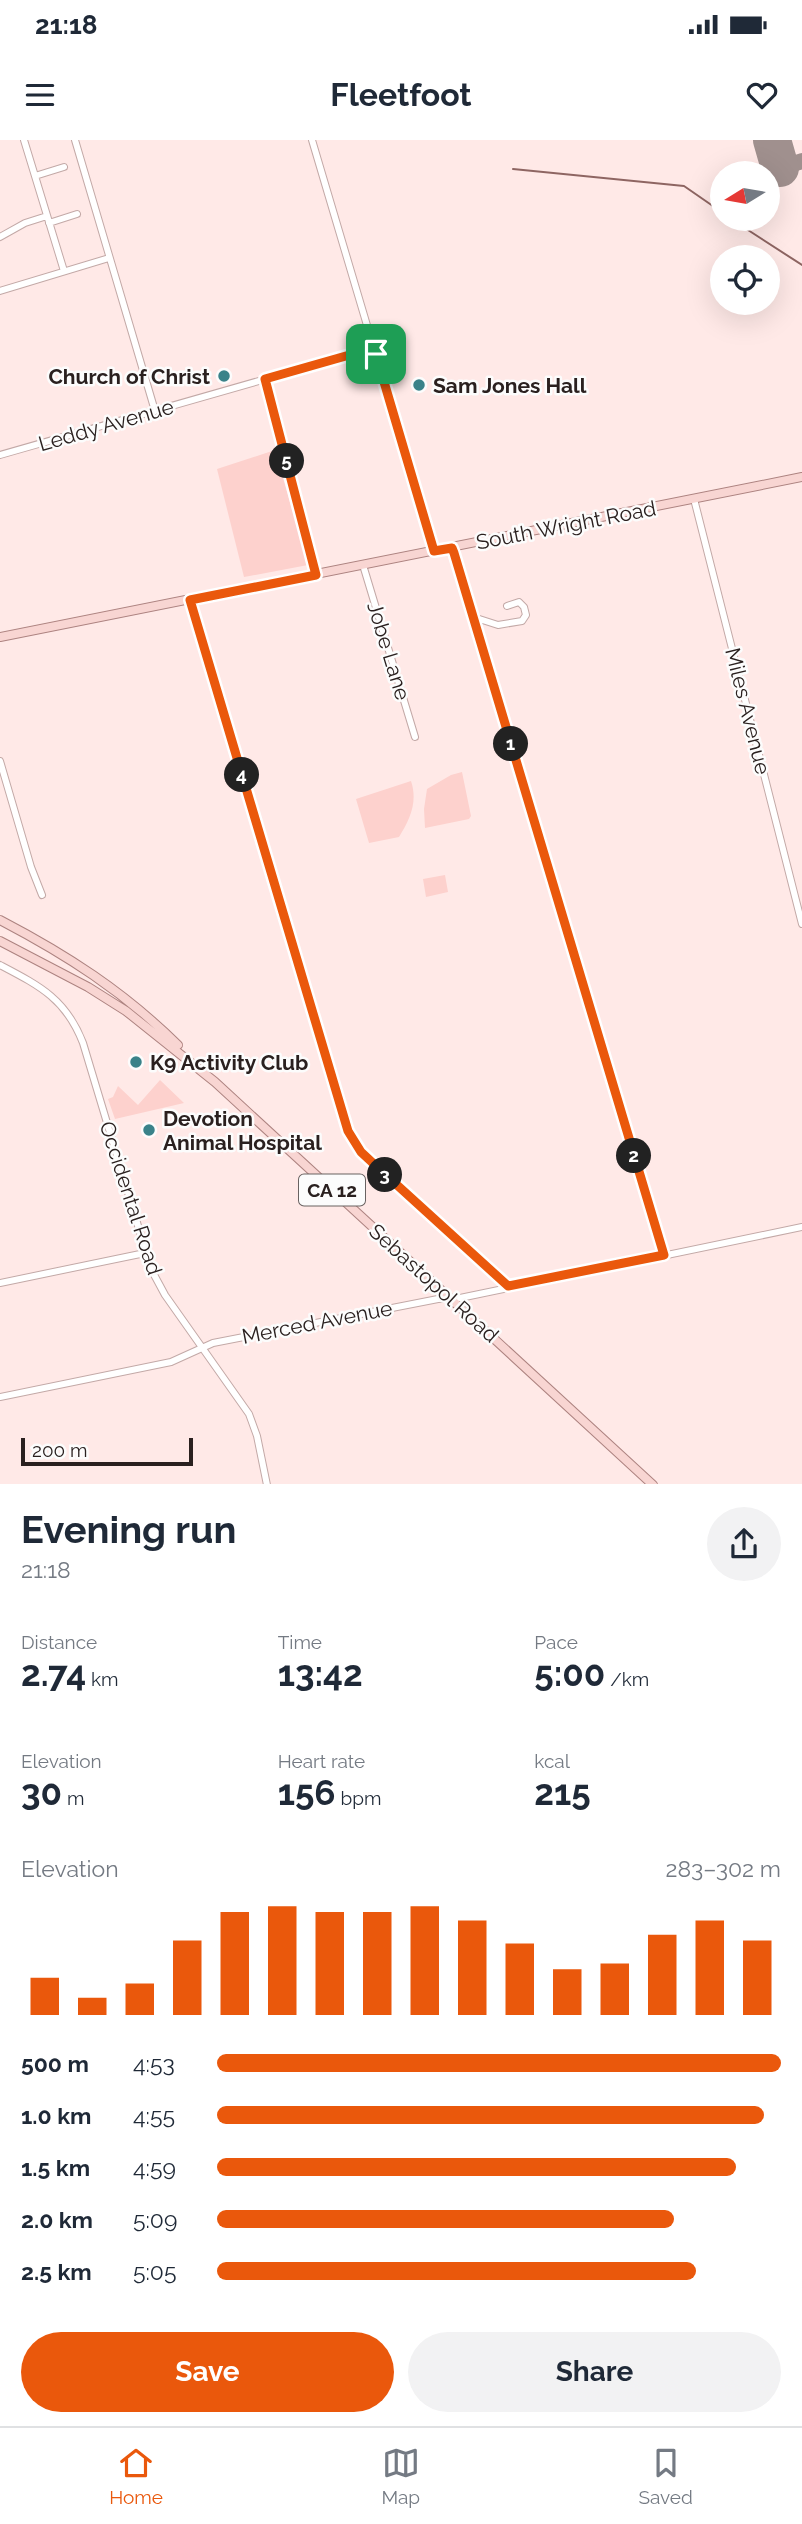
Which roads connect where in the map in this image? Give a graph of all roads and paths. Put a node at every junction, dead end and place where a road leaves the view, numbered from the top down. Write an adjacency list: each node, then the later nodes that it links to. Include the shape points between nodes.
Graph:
1 (24, 140): 5 (street)
2 (75, 140): 9 (street)
3 (312, 140): 12 (street)
4 (64, 167): 5 (street)
5 (35, 176): 7 (street)
6 (77, 214): 7 (street)
7 (48, 219): 8 (street, via 25,223); 10 (street)
8 (0, 237)
9 (110, 258): 10 (street); 14 (street)
10 (64, 271): 11 (street)
11 (0, 291)
12 (374, 348): 13 (street, Leddy Avenue); 19 (street)
13 (265, 379): 14 (street, Leddy Avenue); 21 (street)
14 (155, 411): 15 (street, Leddy Avenue)
15 (0, 455)
16 (802, 477): 17 (main road, South Wright Road)
17 (694, 499): 18 (main road, South Wright Road); 30 (street, Miles Avenue)
18 (452, 548): 19 (main road, South Wright Road); 24 (street)
19 (434, 551): 20 (main road, South Wright Road)
20 (363, 565): 21 (main road, South Wright Road); 26 (street, Jobe Lane)
21 (316, 575): 22 (main road, South Wright Road)
22 (190, 600): 25 (main road, South Wright Road); 38 (street, via 348,1131 361,1152)
23 (507, 606): 24 (street, via 519,602 524,607 522,621 498,625)
24 (473, 617): 36 (street)
25 (0, 637)
26 (415, 737)
27 (0, 761): 28 (street)
28 (42, 895)
29 (0, 920): 33 (main road, Sebastopol Road / CA 12, via 118,991)
30 (802, 924)
31 (0, 941): 33 (main road, Sebastopol Road / CA 12, via 126,1011)
32 (0, 965): 35 (street, Occidental Road, via 47,992 74,1023)
33 (215, 1082): 39 (main road, Sebastopol Road / CA 12)
34 (802, 1227): 36 (street, Merced Avenue)
35 (145, 1253): 37 (street); 40 (street, Occidental Road, via 159,1287)
36 (664, 1255): 38 (street, Merced Avenue)
37 (0, 1283)
38 (508, 1286): 39 (street, Merced Avenue)
39 (449, 1298): 40 (street, Merced Avenue); 43 (main road, Sebastopol Road / CA 12)
40 (202, 1347): 41 (street, Merced Avenue, via 171,1362); 42 (street, Occidental Road, via 249,1414)
41 (0, 1397)
42 (267, 1484)
43 (652, 1484)

